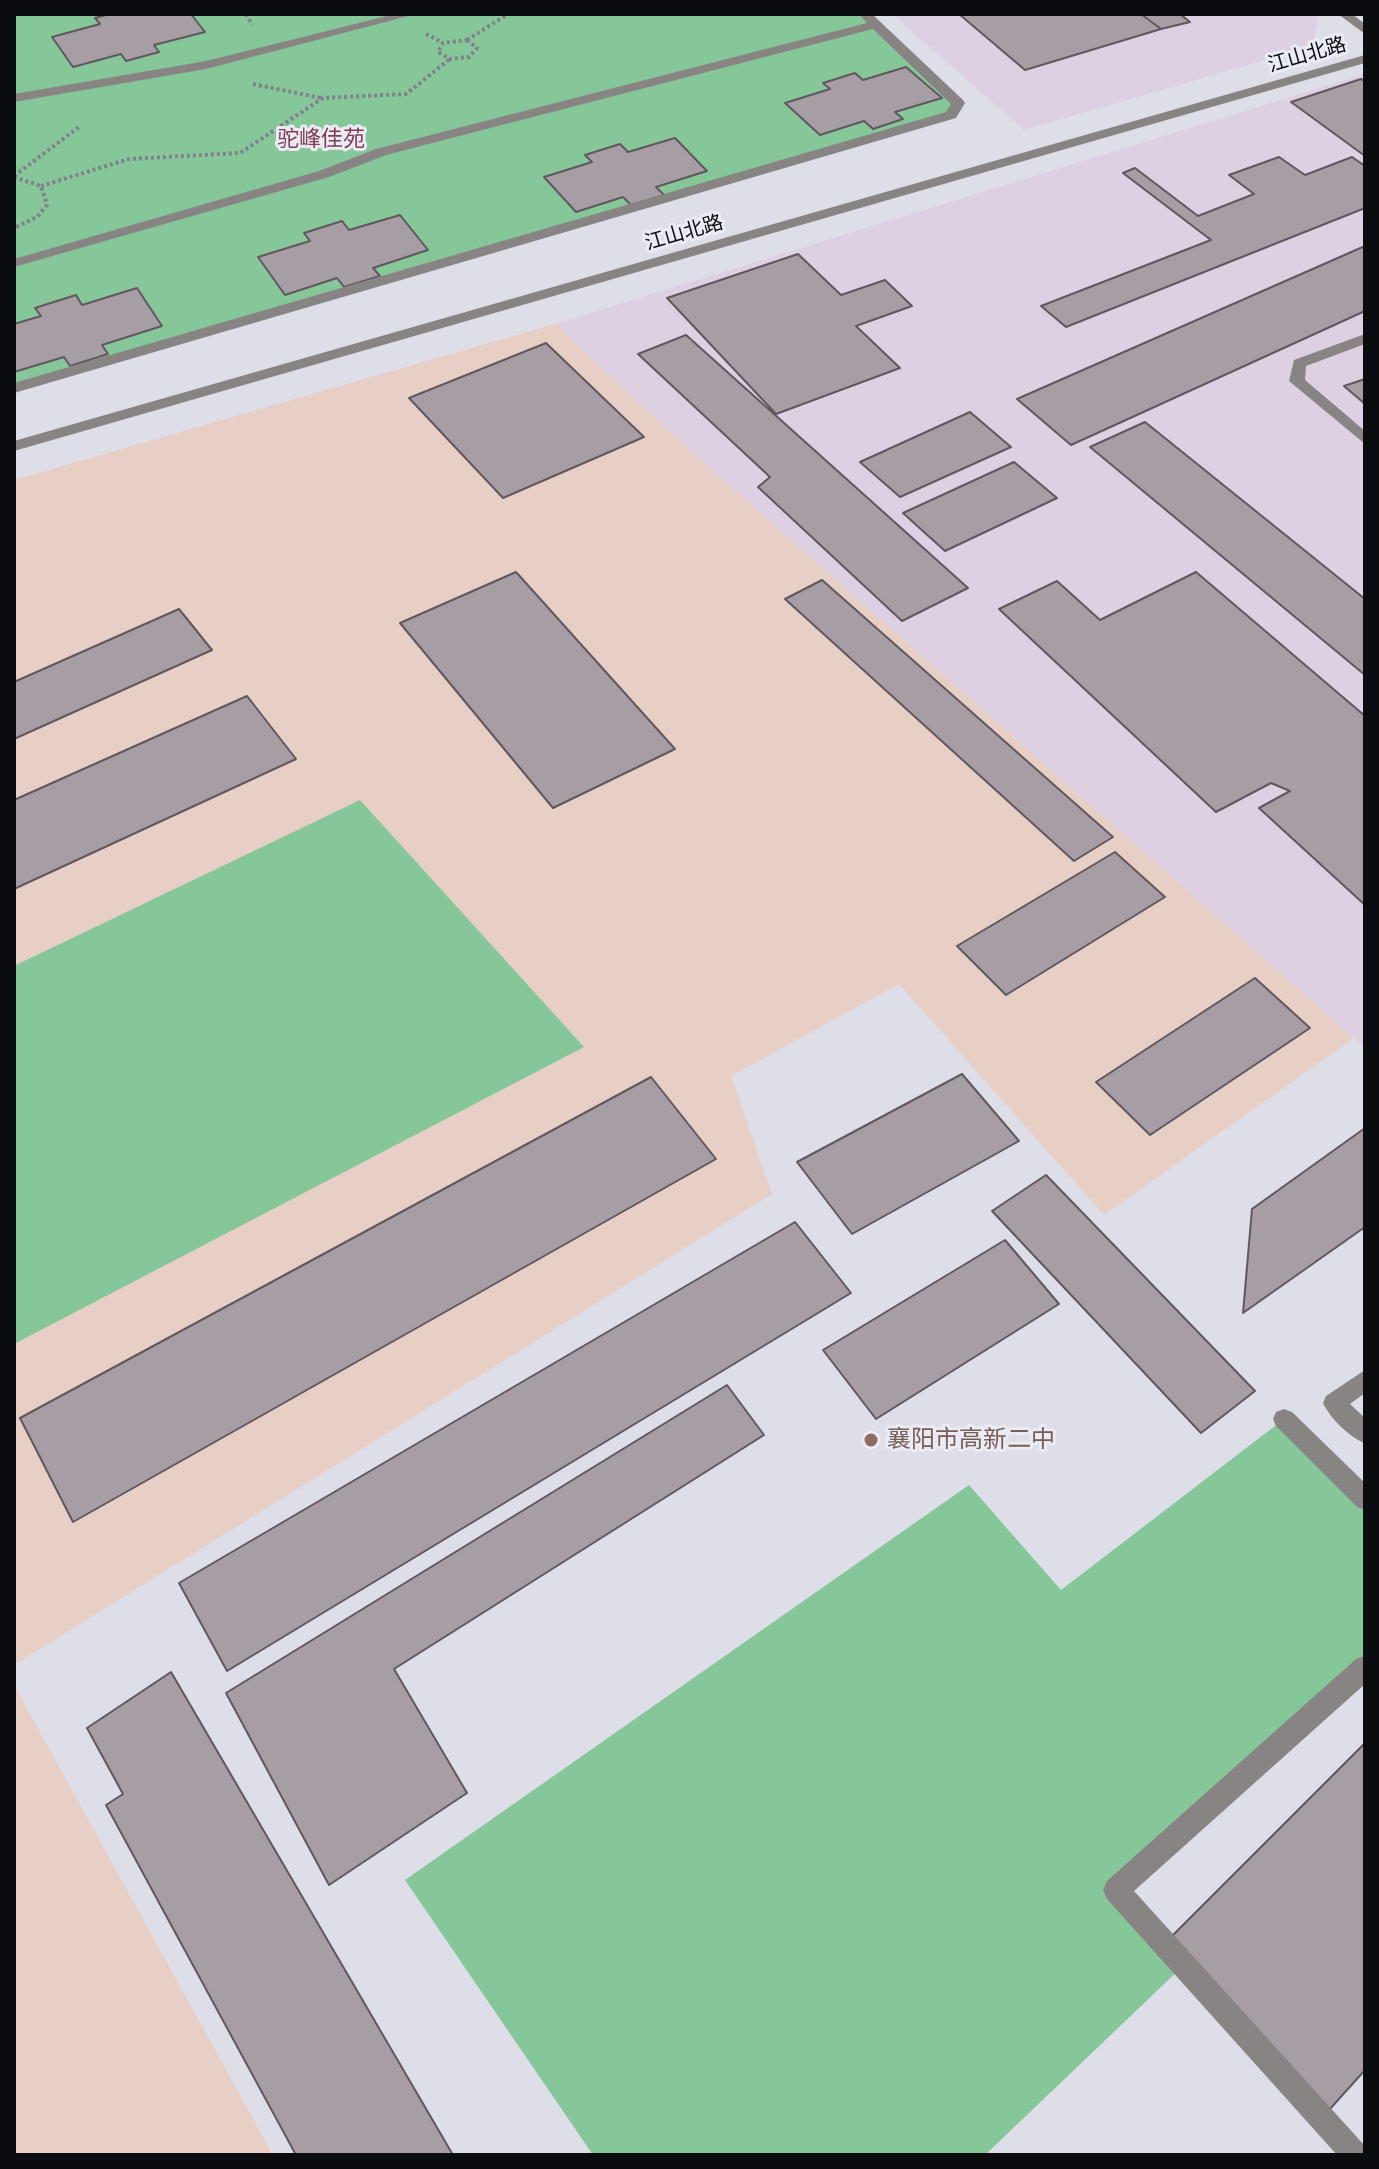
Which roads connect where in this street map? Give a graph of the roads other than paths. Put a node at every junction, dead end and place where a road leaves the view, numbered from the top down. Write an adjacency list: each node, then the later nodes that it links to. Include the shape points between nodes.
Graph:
1 (410, 14): 6 (street, via 206,65)
2 (1344, 14): 4 (street)
3 (871, 19): 7 (street, via 388,149 324,174); 9 (street, via 958,103 951,115)
4 (1365, 30)
5 (1365, 59): 11 (street, 江山北路)
6 (14, 98)
7 (14, 263)
8 (1365, 339): 10 (street, via 1299,363 1297,381)
9 (14, 388)
10 (1365, 439)
11 (14, 446)
12 (1365, 1380): 14 (street, via 1334,1403)
13 (1284, 1419): 15 (street)
14 (1365, 1433)
15 (1365, 1499)
16 (1365, 1668): 17 (street, via 1116,1890)
17 (1350, 2153)

